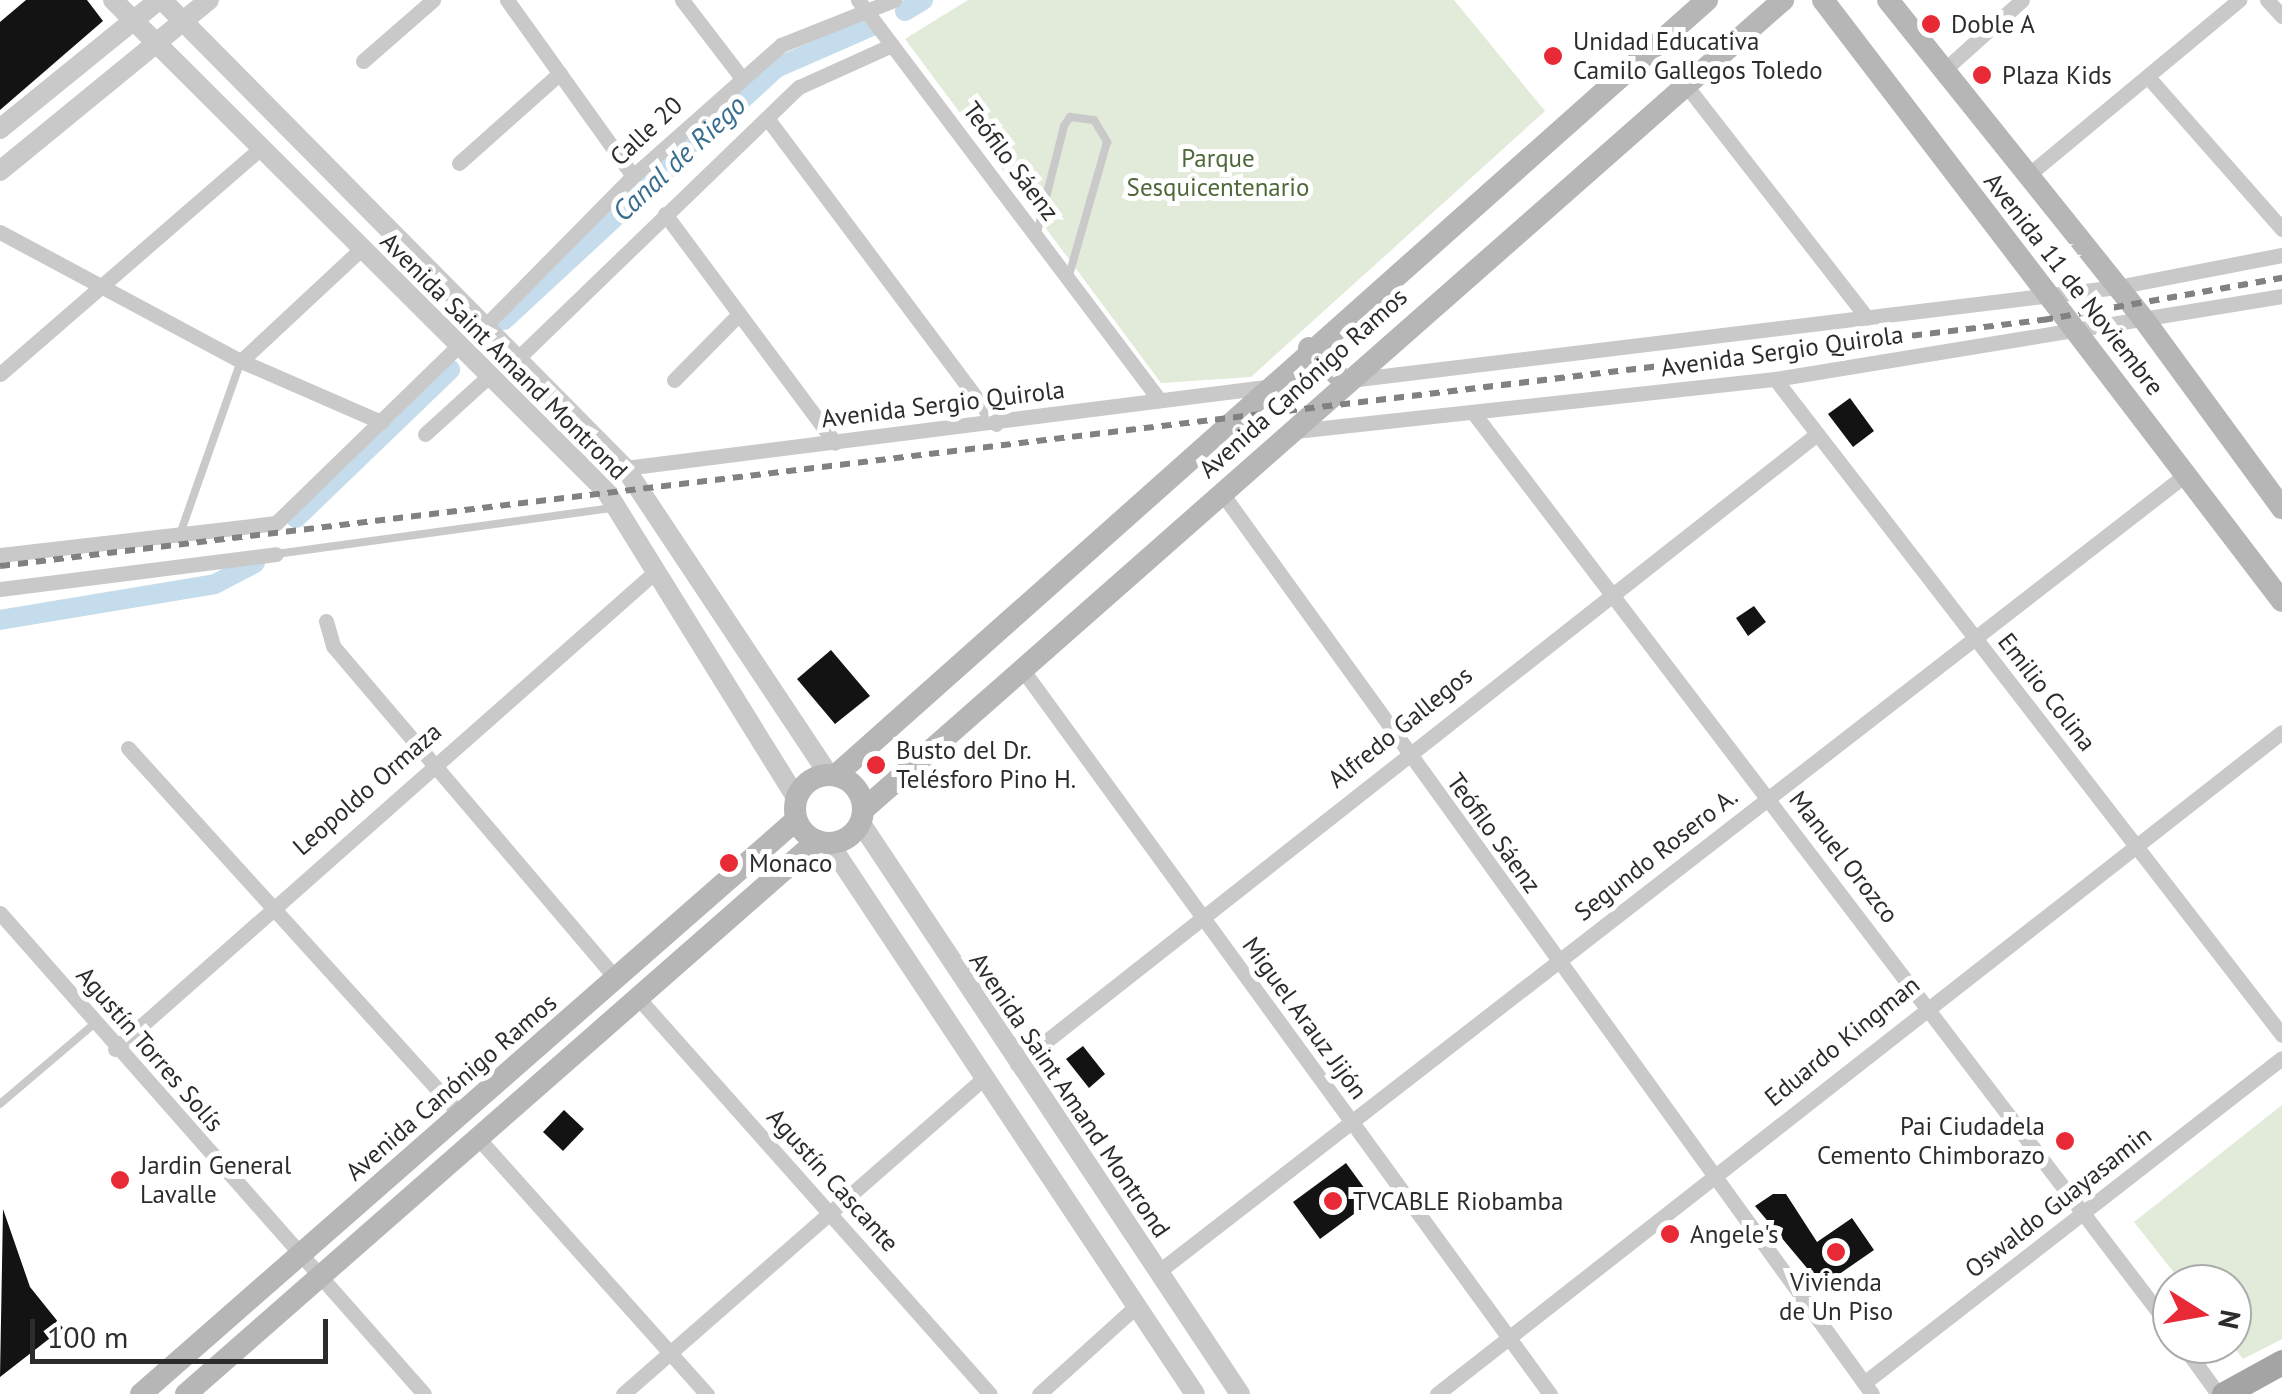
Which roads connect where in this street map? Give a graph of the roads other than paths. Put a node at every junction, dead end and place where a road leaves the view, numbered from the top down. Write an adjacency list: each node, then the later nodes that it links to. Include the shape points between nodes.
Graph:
1 (114, 0): 17 (street, Avenida Saint Amand Montrond)
2 (160, 0): 17 (street); 18 (street, Avenida Saint Amand Montrond)
3 (209, 0): 18 (street)
4 (434, 0): 21 (street)
5 (507, 0): 23 (street)
6 (682, 0): 25 (street)
7 (894, 0): 15 (street, Calle 20)
8 (1707, 0): 51 (main road, Avenida Canónigo Ramos)
9 (1783, 0): 26 (main road, Avenida Canónigo Ramos)
10 (1823, 0): 43 (main road, Avenida 11 de Noviembre)
11 (1888, 0): 22 (main road, Avenida 11 de Noviembre)
12 (2022, 0): 22 (street)
13 (2239, 0): 24 (street)
14 (2267, 0): 16 (street)
15 (863, 6): 20 (street, Teófilo Sáenz); 25 (street, Calle 20, via 781,45)
16 (2282, 16)
17 (134, 20): 19 (street, Avenida Saint Amand Montrond); 28 (street)
18 (183, 21): 19 (street); 48 (street, Avenida Saint Amand Montrond)
19 (158, 43): 29 (street, Avenida Saint Amand Montrond); 31 (street)
20 (892, 45): 27 (street, via 798,87); 37 (street, Teófilo Sáenz)
21 (363, 61)
22 (1943, 70): 33 (main road, Avenida 11 de Noviembre)
23 (560, 72): 30 (street); 32 (street)
24 (2148, 77): 33 (street); 35 (street)
25 (741, 78): 32 (street, Calle 20)
26 (1685, 84): 46 (street); 58 (main road, Avenida Canónigo Ramos)
27 (767, 118): 34 (street); 63 (street)
28 (0, 129)
29 (262, 148): 38 (street, Avenida Saint Amand Montrond); 41 (street)
30 (458, 163)
31 (0, 171)
32 (633, 176): 48 (street, Calle 20)
33 (2026, 176): 42 (main road, Avenida 11 de Noviembre)
34 (665, 214): 45 (street); 52 (street)
35 (2282, 230)
36 (0, 232): 41 (street)
37 (1036, 236): 40 (street, Teófilo Sáenz); 40 (lane, via 1064,126 1070,116 1094,120 1107,142)
38 (362, 248): 50 (street, Avenida Saint Amand Montrond); 53 (street)
39 (2282, 255): 42 (street, Avenida Sergio Quirola)
40 (1068, 278): 60 (street, Teófilo Sáenz)
41 (97, 285): 53 (street); 54 (street)
42 (2117, 287): 43 (street, Avenida Sergio Quirola); 47 (main road, Avenida 11 de Noviembre)
43 (2051, 295): 46 (street, Avenida Sergio Quirola); 49 (main road, Avenida 11 de Noviembre)
44 (2282, 296): 47 (street, Avenida Sergio Quirola)
45 (740, 314): 57 (street); 67 (street)
46 (1867, 318): 58 (street, Avenida Sergio Quirola)
47 (2145, 321): 49 (street, Avenida Sergio Quirola); 72 (main road, Avenida 11 de Noviembre)
48 (485, 326): 52 (street, Avenida Saint Amand Montrond)
49 (2081, 333): 56 (street, Avenida Sergio Quirola); 69 (main road, Avenida 11 de Noviembre)
50 (460, 344): 55 (street, Avenida Saint Amand Montrond); 62 (street)
51 (1309, 348): 58 (main road); 59 (main road, Avenida Canónigo Ramos)
52 (517, 359): 68 (street, Avenida Saint Amand Montrond)
53 (242, 361): 62 (street); 73 (lane)
54 (0, 374)
55 (490, 375): 65 (street); 71 (street, Avenida Saint Amand Montrond)
56 (1775, 379): 61 (street, Avenida Sergio Quirola); 66 (street, Emilio Colina)
57 (674, 380)
58 (1344, 381): 64 (main road, Avenida Canónigo Ramos)
59 (1266, 387): 60 (street, Avenida Sergio Quirola); 89 (main road, Avenida Canónigo Ramos)
60 (1159, 400): 63 (street, Avenida Sergio Quirola)
61 (1475, 415): 64 (street, Avenida Sergio Quirola); 79 (street, Manuel Orozco)
62 (381, 422): 73 (street, via 276,523)
63 (996, 424): 67 (street, Avenida Sergio Quirola)
64 (1286, 432): 70 (main road, Avenida Canónigo Ramos)
65 (425, 434)
66 (1817, 434): 79 (street, Alfredo Gallegos); 83 (street, Emilio Colina)
67 (835, 444): 68 (street, Avenida Sergio Quirola)
68 (625, 468): 89 (street, Avenida Saint Amand Montrond)
69 (2185, 475): 80 (main road, Avenida 11 de Noviembre); 83 (street, Segundo Rosero A.)
70 (1221, 492): 84 (main road, Avenida Canónigo Ramos); 87 (street, Teófilo Sáenz)
71 (617, 508): 74 (lane); 76 (street, Avenida Saint Amand Montrond)
72 (2282, 508)
73 (180, 534): 75 (street)
74 (276, 554): 77 (street)
75 (0, 555)
76 (655, 572): 88 (street, Leopoldo Ormaza); 91 (street, Avenida Saint Amand Montrond)
77 (23, 586): 78 (street); 81 (street)
78 (0, 590)
79 (1607, 592): 87 (street, Alfredo Gallegos); 90 (street, Manuel Orozco)
80 (2282, 601)
81 (0, 605)
82 (326, 620): 88 (street, via 332,646)
83 (1974, 639): 90 (street, Segundo Rosero A.); 94 (street, Emilio Colina)
84 (1022, 669): 92 (main road, Avenida Canónigo Ramos); 97 (street, Miguel Arauz Jijón)
85 (2282, 732): 94 (street, Eduardo Kingman)
86 (128, 748): 95 (street)
87 (1406, 754): 97 (street, Alfredo Gallegos); 98 (street, Teófilo Sáenz)
88 (432, 764): 95 (street, Leopoldo Ormaza); 99 (street)
89 (832, 775): 91 (main road, Avenida Canónigo Ramos, via 808,781); 92 (main road, via 856,788)
90 (1768, 799): 98 (street, Segundo Rosero A.); 101 (street, Manuel Orozco)
91 (796, 809): 93 (main road); 99 (main road, Avenida Canónigo Ramos)
92 (862, 816): 93 (main road, Avenida Canónigo Ramos); 106 (street, Avenida Saint Amand Montrond)
93 (823, 842): 100 (main road, Avenida Canónigo Ramos); 107 (street)
94 (2134, 844): 101 (street, Eduardo Kingman); 103 (street, Emilio Colina)
95 (274, 904): 104 (street, Leopoldo Ormaza); 109 (street)
96 (0, 914): 102 (street, Agustín Torres Solís)
97 (1200, 917): 106 (street, Alfredo Gallegos); 110 (street, Miguel Arauz Jijón)
98 (1557, 962): 110 (street, Segundo Rosero A.); 112 (street, Teófilo Sáenz)
99 (616, 978): 109 (main road, Avenida Canónigo Ramos)
100 (639, 998): 111 (main road, Avenida Canónigo Ramos); 113 (street, Agustín Cascante)
101 (1927, 1005): 112 (street, Eduardo Kingman); 114 (street, Manuel Orozco)
102 (94, 1024): 104 (street, Agustín Torres Solís); 108 (lane)
103 (2282, 1036)
104 (115, 1049): 115 (street, Agustín Torres Solís)
105 (2282, 1058): 114 (street, Oswaldo Guayasamin)
106 (1017, 1064): 116 (street, Avenida Saint Amand Montrond)
107 (980, 1081): 113 (street); 119 (street)
108 (0, 1104)
109 (461, 1115): 115 (main road, Avenida Canónigo Ramos)
110 (1350, 1123): 116 (street, Segundo Rosero A.); 120 (street, Miguel Arauz Jijón)
111 (477, 1137): 117 (main road, Avenida Canónigo Ramos); 121 (street)
112 (1714, 1176): 120 (street, Eduardo Kingman); 124 (street, Teófilo Sáenz)
113 (828, 1210): 121 (street); 130 (street, Agustín Cascante)
114 (2088, 1212): 118 (street, Manuel Orozco); 124 (street, Oswaldo Guayasamin)
115 (299, 1256): 117 (street, Agustín Torres Solís); 125 (main road, Avenida Canónigo Ramos)
116 (1158, 1272): 133 (street, Avenida Saint Amand Montrond)
117 (318, 1278): 126 (main road, Avenida Canónigo Ramos); 127 (street, Agustín Torres Solís)
118 (2152, 1302)
119 (1133, 1309): 131 (street); 132 (street)
120 (1508, 1338): 134 (street, Eduardo Kingman); 135 (street, Miguel Arauz Jijón)
121 (671, 1352): 128 (street); 129 (street)
122 (2282, 1362): 136 (main road)
123 (2198, 1364): 136 (street)
124 (1868, 1388)
125 (141, 1394)
126 (186, 1394)
127 (424, 1394)
128 (622, 1394)
129 (707, 1394)
130 (990, 1394)
131 (1039, 1394)
132 (1195, 1394)
133 (1240, 1394)
134 (1437, 1394)
135 (1550, 1394)
136 (2221, 1394)

